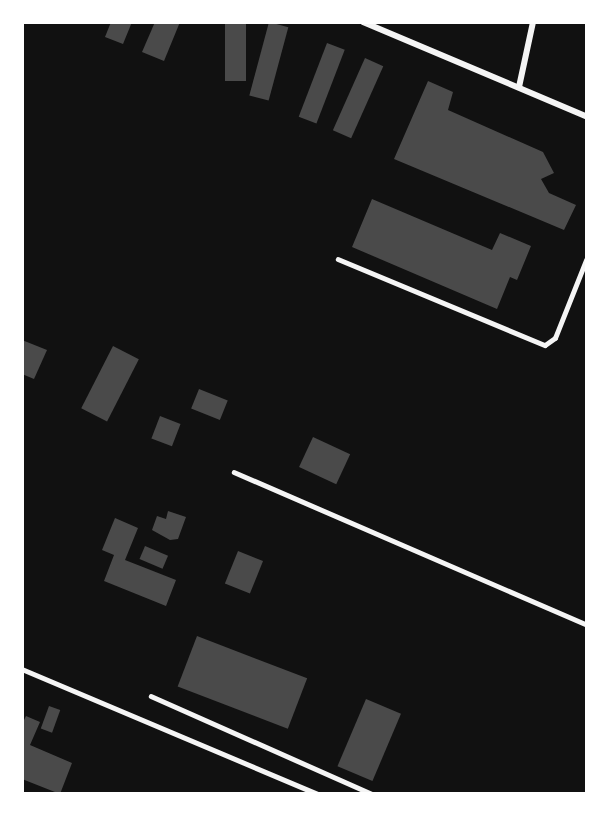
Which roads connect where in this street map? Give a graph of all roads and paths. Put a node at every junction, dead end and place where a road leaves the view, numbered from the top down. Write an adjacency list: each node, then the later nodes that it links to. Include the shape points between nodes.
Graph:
1 (363, 22): 3 (street)
2 (533, 22): 3 (street)
3 (519, 87): 4 (street)
4 (586, 116)
5 (338, 260): 6 (lane, via 545,345 555,338)
6 (586, 260)
7 (234, 472): 8 (lane)
8 (586, 624)
9 (22, 669): 11 (lane)
10 (151, 696): 12 (lane)
11 (318, 794)
12 (372, 794)

